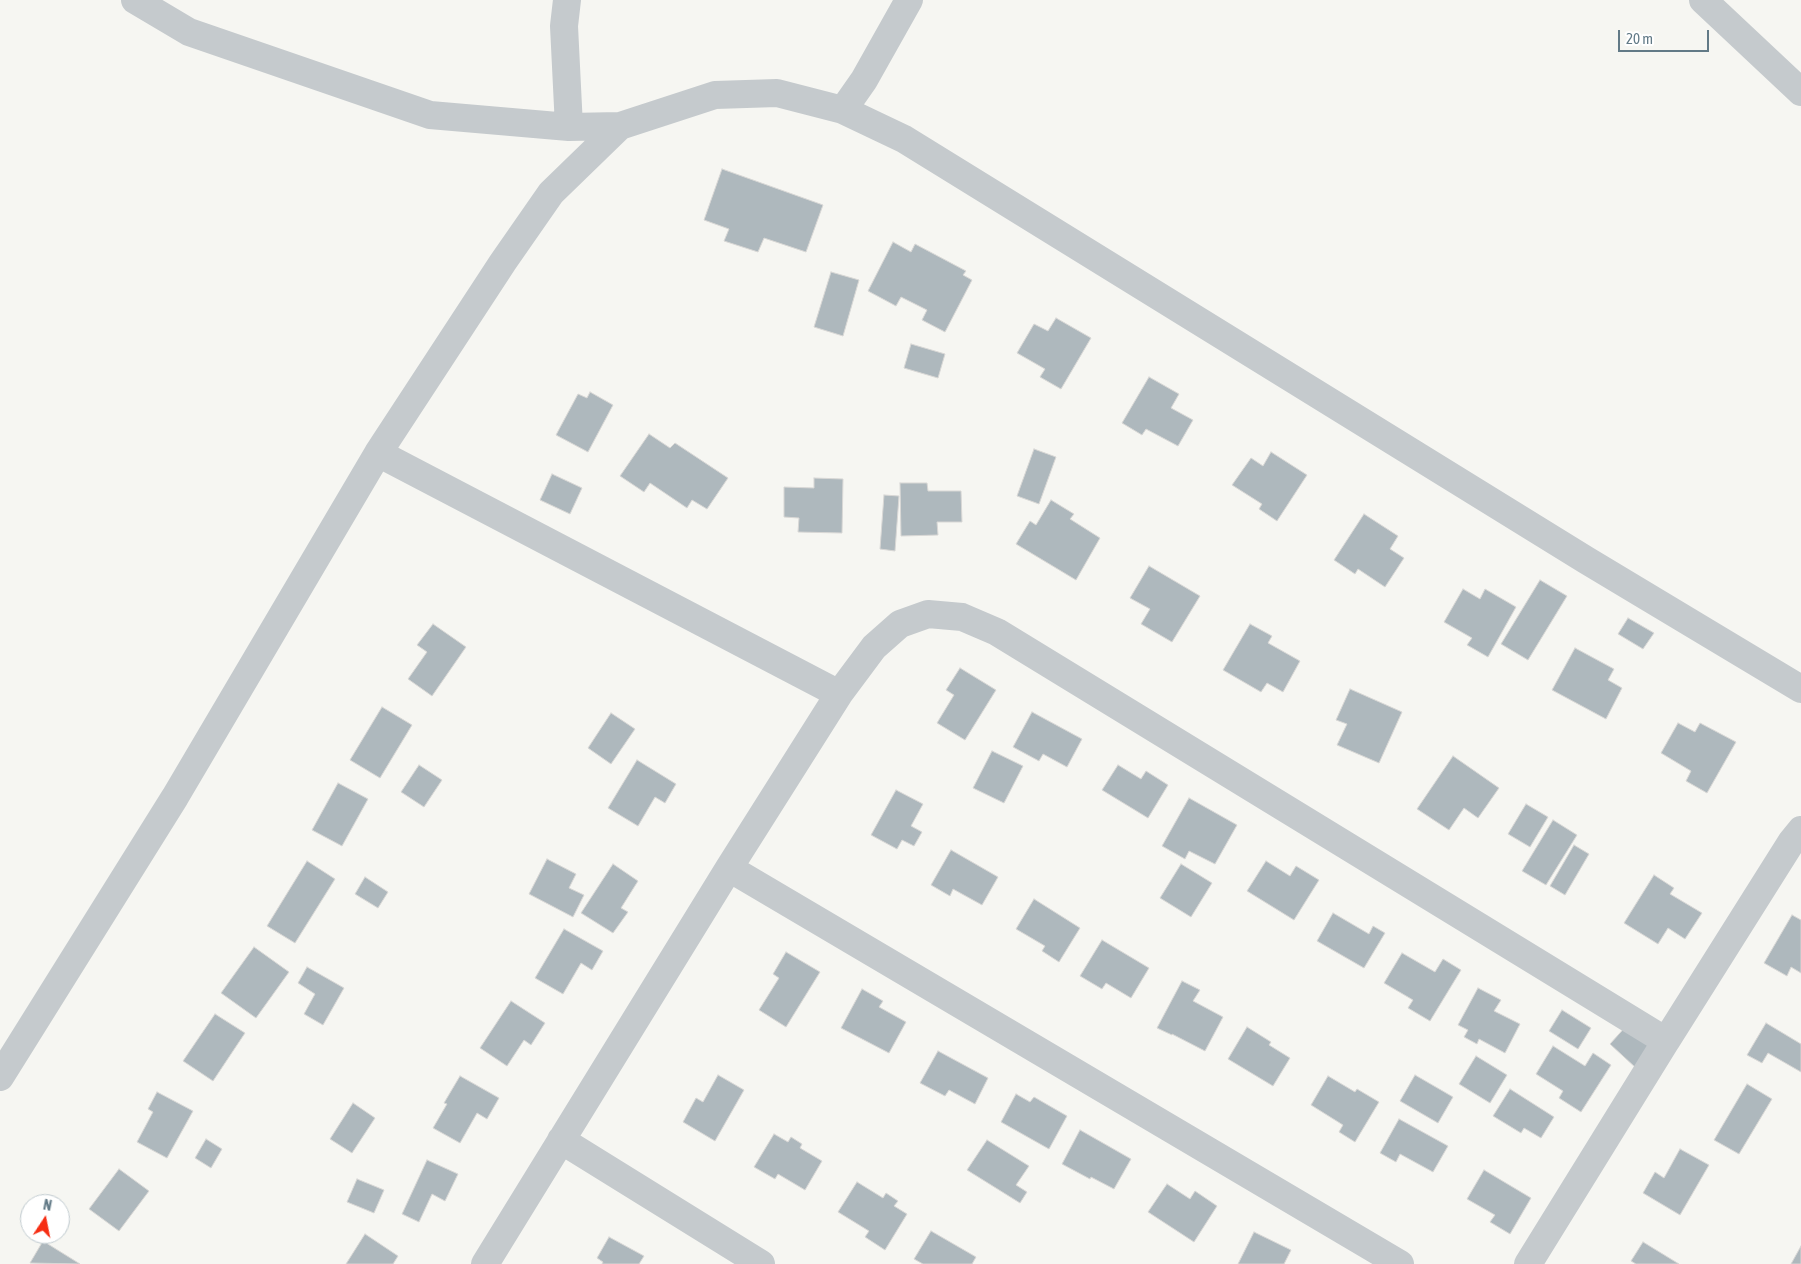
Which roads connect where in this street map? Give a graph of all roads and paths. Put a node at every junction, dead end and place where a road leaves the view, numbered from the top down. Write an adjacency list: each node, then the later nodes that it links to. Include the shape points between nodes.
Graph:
1 (135, 0): 8 (street, via 189,32 430,115)
2 (567, 0): 8 (street, via 564,26)
3 (909, 0): 6 (street, via 864,80)
4 (1703, 0): 5 (street)
5 (1801, 92)
6 (843, 110): 7 (street, via 777,93 715,95); 10 (street, via 904,139)
7 (620, 126): 8 (street); 9 (street, via 551,193)
8 (570, 127)
9 (378, 453): 11 (street); 15 (street, via 175,797)
10 (1801, 689)
11 (838, 694): 13 (street); 14 (street, via 874,647 900,624 928,614 962,617 997,632)
12 (1801, 830): 14 (street)
13 (729, 868): 16 (street); 19 (street)
14 (1666, 1041): 20 (street)
15 (0, 1077)
16 (561, 1140): 17 (street); 18 (street)
17 (485, 1264)
18 (760, 1264)
19 (1400, 1264)
20 (1528, 1264)

